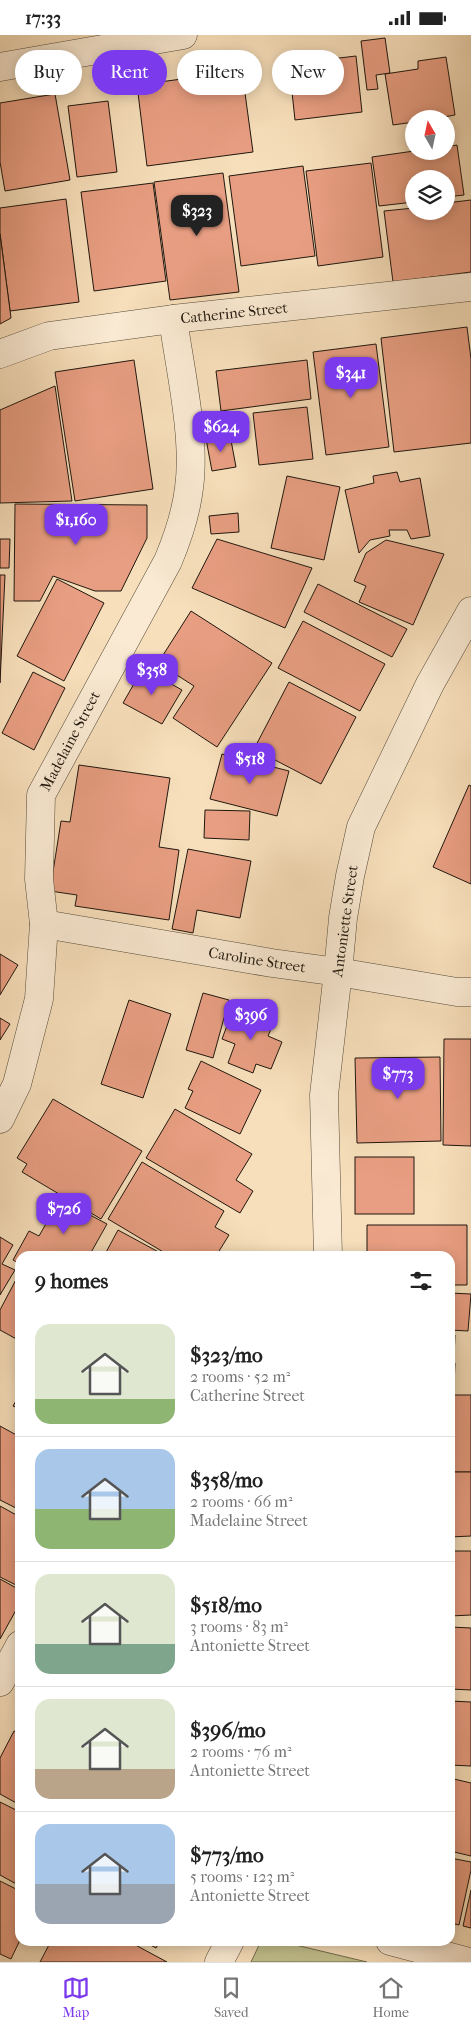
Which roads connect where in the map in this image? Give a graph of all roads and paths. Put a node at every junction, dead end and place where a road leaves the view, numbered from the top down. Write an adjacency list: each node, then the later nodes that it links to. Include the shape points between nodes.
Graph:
1 (183, 35): 2 (street)
2 (0, 67)
3 (471, 287): 4 (street, Catherine Street)
4 (173, 319): 5 (street, Catherine Street, via 49,336); 7 (street, Madelaine Street, via 189,435 190,486 182,527 168,561 41,795 39,879)
5 (0, 354)
6 (471, 611): 8 (street, Antoniette Street, via 430,683 361,827 343,918)
7 (44, 924): 8 (street, Caroline Street); 10 (street, Madelaine Street, via 40,999 17,1084)
8 (338, 972): 9 (street, Caroline Street); 11 (street, Antoniette Street, via 324,1095)
9 (471, 992)
10 (0, 1119)
11 (328, 1251)
12 (15, 1654): 13 (street)
13 (0, 1682)
14 (227, 1946): 16 (street)
15 (409, 1946): 17 (street)
16 (219, 1962)
17 (469, 1962)

